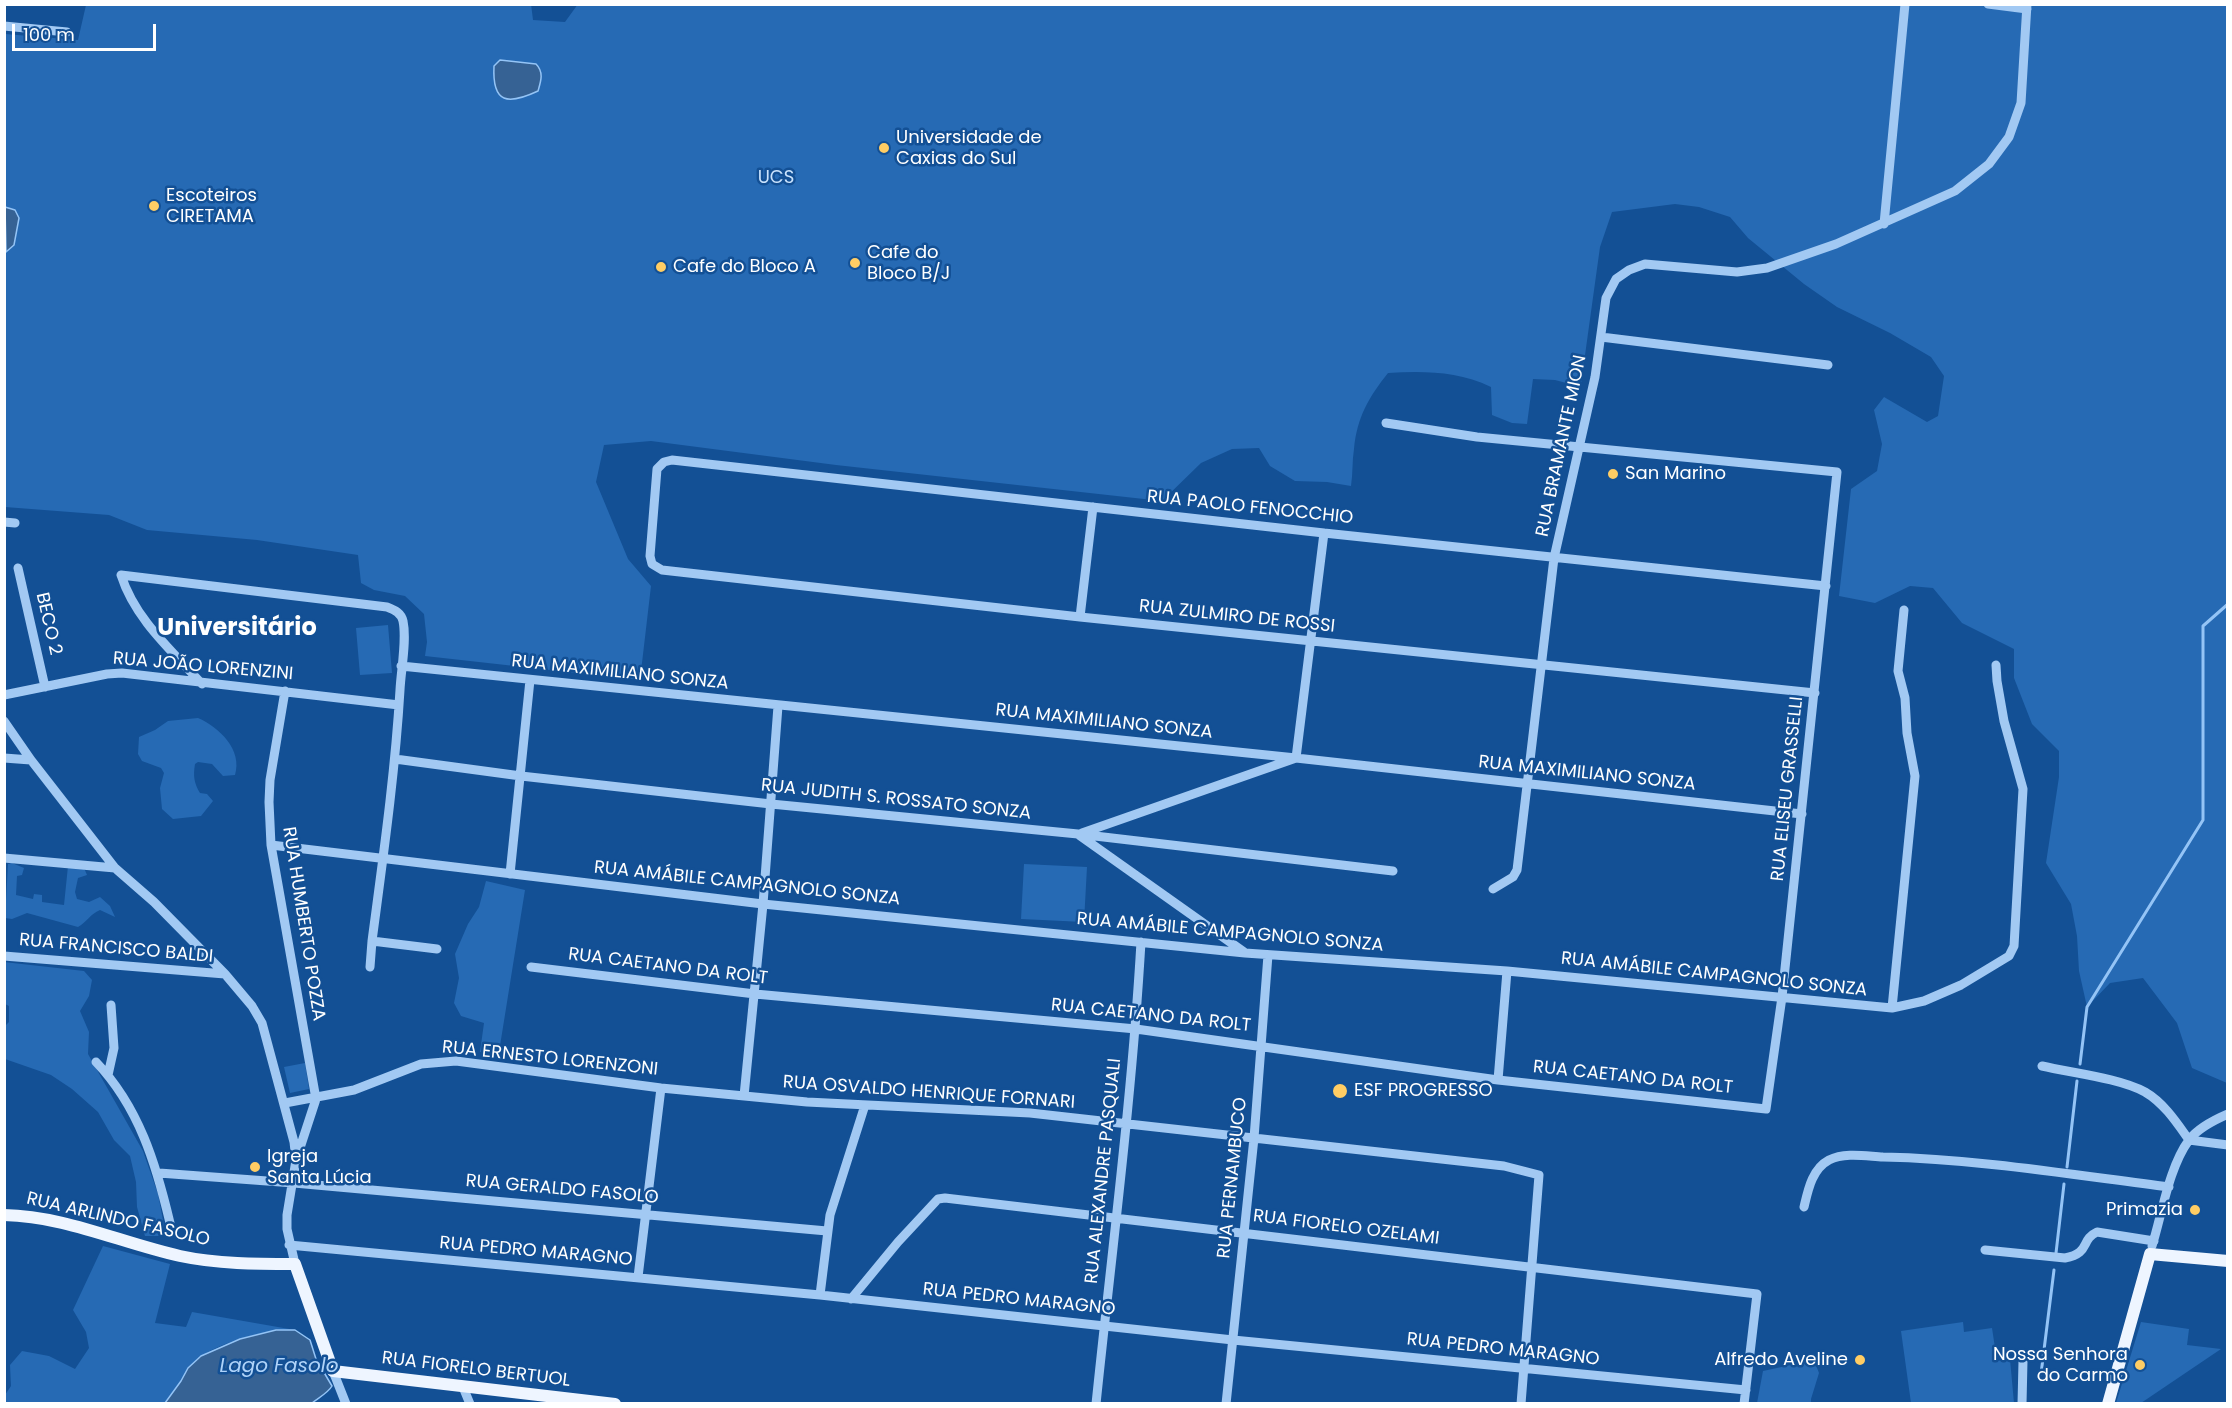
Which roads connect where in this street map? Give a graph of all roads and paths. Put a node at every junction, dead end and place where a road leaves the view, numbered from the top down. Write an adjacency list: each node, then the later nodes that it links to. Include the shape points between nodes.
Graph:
1 (1905, 4): 6 (street)
2 (1988, 4): 3 (street)
3 (2027, 7): 6 (street, RUA BRAMANTE MION, via 2021,103 2009,136 1989,164 1954,191)
4 (4, 26): 5 (street)
5 (67, 32)
6 (1884, 224): 7 (street, RUA BRAMANTE MION, via 1767,268 1737,272 1645,264 1629,270 1616,279 1606,298)
7 (1601, 337): 8 (street); 10 (street, RUA BRAMANTE MION)
8 (1828, 365)
9 (1386, 423): 10 (street)
10 (1579, 447): 15 (street, RUA BRAMANTE MION); 18 (street, RUA ELISEU GRASSELLI, via 1837,472)
11 (1093, 507): 14 (street, RUA PAOLO FENOCCHIO); 16 (street, RUA PAOLO FENOCCHIO, via 672,460 657,469 650,556); 20 (street)
12 (4, 522): 13 (street)
13 (15, 523)
14 (1324, 533): 15 (street, RUA PAOLO FENOCCHIO); 21 (street)
15 (1554, 558): 18 (street, RUA PAOLO FENOCCHIO); 24 (street, RUA BRAMANTE MION)
16 (656, 567): 20 (street, RUA ZULMIRO DE ROSSI)
17 (18, 568): 27 (street, BECO 2)
18 (1826, 586): 29 (street, RUA ELISEU GRASSELLI)
19 (1904, 610): 64 (street, via 1898,670 1916,776)
20 (1080, 617): 21 (street, RUA ZULMIRO DE ROSSI)
21 (1312, 642): 24 (street, RUA ZULMIRO DE ROSSI); 35 (street)
22 (1996, 665): 64 (street, RUA AMÁBILE CAMPAGNOLO SONZA, via 2004,721 2023,789 2014,946 2009,956 1961,985 1924,1001)
23 (401, 666): 25 (street, RUA MAXIMILIANO SONZA); 26 (street, via 403,619 387,607 121,575 142,618); 31 (street)
24 (1541, 666): 29 (street, RUA ZULMIRO DE ROSSI); 39 (street, RUA BRAMANTE MION)
25 (530, 680): 32 (street, RUA MAXIMILIANO SONZA); 38 (street)
26 (202, 684): 27 (street, RUA JOÃO LORENZINI, via 122,673); 28 (street, RUA JOÃO LORENZINI)
27 (45, 687): 30 (street, RUA JOÃO LORENZINI)
28 (285, 691): 31 (street, RUA JOÃO LORENZINI); 43 (street, RUA HUMBERTO POZZA, via 270,780)
29 (1815, 693): 41 (street, RUA ELISEU GRASSELLI)
30 (4, 695)
31 (399, 705): 36 (street)
32 (778, 706): 35 (street, RUA MAXIMILIANO SONZA); 40 (street)
33 (4, 721): 37 (street)
34 (4, 758): 37 (street)
35 (1296, 758): 39 (street, RUA MAXIMILIANO SONZA); 42 (street)
36 (395, 759): 38 (street, RUA JUDITH S. ROSSATO SONZA); 45 (street)
37 (31, 760): 46 (street)
38 (521, 776): 40 (street, RUA JUDITH S. ROSSATO SONZA); 48 (street)
39 (1528, 784): 41 (street, RUA MAXIMILIANO SONZA); 49 (street, RUA BRAMANTE MION, via 1517,870 1513,877)
40 (771, 804): 42 (street, RUA JUDITH S. ROSSATO SONZA); 50 (street)
41 (1802, 814): 62 (street, RUA ELISEU GRASSELLI)
42 (1078, 834): 47 (street, RUA JUDITH S. ROSSATO SONZA); 54 (street)
43 (271, 845): 45 (street, RUA AMÁBILE CAMPAGNOLO SONZA); 73 (street, RUA HUMBERTO POZZA)
44 (4, 858): 46 (street)
45 (383, 858): 48 (street, RUA AMÁBILE CAMPAGNOLO SONZA); 51 (street)
46 (116, 868): 60 (street)
47 (1393, 871)
48 (510, 874): 50 (street, RUA AMÁBILE CAMPAGNOLO SONZA)
49 (1493, 888)
50 (763, 904): 52 (street, RUA AMÁBILE CAMPAGNOLO SONZA); 61 (street)
51 (372, 941): 53 (street); 58 (street)
52 (1141, 942): 54 (street, RUA AMÁBILE CAMPAGNOLO SONZA); 65 (street, RUA ALEXANDRE PASQUALI)
53 (436, 949)
54 (1245, 953): 55 (street, RUA AMÁBILE CAMPAGNOLO SONZA)
55 (1268, 955): 59 (street, RUA AMÁBILE CAMPAGNOLO SONZA); 66 (street, RUA PERNAMBUCO)
56 (4, 956): 60 (street, RUA FRANCISCO BALDI)
57 (531, 966): 61 (street, RUA CAETANO DA ROLT)
58 (370, 967)
59 (1507, 971): 62 (street, RUA AMÁBILE CAMPAGNOLO SONZA); 70 (street)
60 (225, 974): 74 (street, via 262,1023)
61 (755, 994): 65 (street, RUA CAETANO DA ROLT); 72 (street)
62 (1782, 997): 64 (street, RUA AMÁBILE CAMPAGNOLO SONZA); 76 (street, RUA ELISEU GRASSELLI)
63 (111, 1005): 69 (street, via 114,1048)
64 (1892, 1008)
65 (1136, 1029): 66 (street, RUA CAETANO DA ROLT); 78 (street, RUA ALEXANDRE PASQUALI)
66 (1262, 1046): 70 (street, RUA CAETANO DA ROLT); 79 (street, RUA PERNAMBUCO)
67 (96, 1062): 69 (street)
68 (2042, 1066): 80 (street, via 2122,1083 2145,1092)
69 (108, 1075): 83 (street, via 143,1132)
70 (1498, 1080): 76 (street, RUA CAETANO DA ROLT)
71 (661, 1088): 72 (street, RUA ERNESTO LORENZONI); 73 (street, RUA ERNESTO LORENZONI, via 438,1061); 88 (street)
72 (744, 1096): 75 (street, RUA OSVALDO HENRIQUE FORNARI)
73 (316, 1099): 74 (street, RUA ERNESTO LORENZONI); 82 (street, RUA HUMBERTO POZZA)
74 (285, 1104): 82 (street)
75 (865, 1105): 78 (street, RUA OSVALDO HENRIQUE FORNARI, via 1030,1113); 91 (street)
76 (1766, 1108)
77 (2228, 1114): 80 (street)
78 (1127, 1125): 79 (street, RUA OSVALDO HENRIQUE FORNARI); 89 (street, RUA ALEXANDRE PASQUALI)
79 (1254, 1138): 92 (street, RUA PERNAMBUCO); 99 (street, RUA OSVALDO HENRIQUE FORNARI, via 1504,1166 1539,1175)
80 (2189, 1140): 81 (street); 85 (street)
81 (2228, 1144)
82 (296, 1160): 84 (street)
83 (159, 1173): 84 (street, RUA GERALDO FASOLO); 90 (street)
84 (294, 1183): 88 (street, RUA GERALDO FASOLO); 94 (street, via 287,1215)
85 (2169, 1187): 86 (street, via 1970,1163 1840,1155 1818,1169); 93 (street)
86 (1804, 1207)
87 (4, 1215): 98 (main road, RUA ARLINDO FASOLO, via 59,1222 182,1256)
88 (645, 1215): 91 (street, RUA GERALDO FASOLO); 100 (street)
89 (1115, 1218): 92 (street, RUA FIORELO OZELAMI); 102 (street, RUA FIORELO OZELAMI, via 938,1199); 103 (street, RUA ALEXANDRE PASQUALI)
90 (170, 1223)
91 (827, 1231): 101 (street)
92 (1244, 1232): 99 (street, RUA FIORELO OZELAMI); 104 (street, RUA PERNAMBUCO)
93 (2154, 1241): 95 (street, via 2097,1232 2083,1251 2065,1258); 96 (street)
94 (289, 1245): 98 (street); 100 (street, RUA PEDRO MARAGNO)
95 (1985, 1250)
96 (2150, 1254): 97 (main road); 118 (main road)
97 (2228, 1261)
98 (295, 1264): 107 (main road)
99 (1531, 1267): 106 (street); 109 (street, RUA FIORELO OZELAMI, via 1757,1294)
100 (638, 1277): 101 (street, RUA PEDRO MARAGNO)
101 (820, 1296): 102 (street, RUA PEDRO MARAGNO)
102 (851, 1299): 103 (street, RUA PEDRO MARAGNO)
103 (1104, 1326): 104 (street, RUA PEDRO MARAGNO); 113 (street, RUA ALEXANDRE PASQUALI)
104 (1233, 1340): 106 (street, RUA PEDRO MARAGNO); 114 (street, RUA PERNAMBUCO)
105 (2023, 1361): 117 (street)
106 (1523, 1368): 109 (street, RUA PEDRO MARAGNO); 115 (street)
107 (333, 1371): 108 (main road, RUA FIORELO BERTUOL); 110 (street)
108 (463, 1388): 111 (street); 112 (main road, RUA FIORELO BERTUOL)
109 (1746, 1390): 116 (street)
110 (346, 1404)
111 (470, 1404)
112 (615, 1404)
113 (1096, 1404)
114 (1226, 1404)
115 (1521, 1404)
116 (1744, 1404)
117 (2022, 1404)
118 (2108, 1404)

